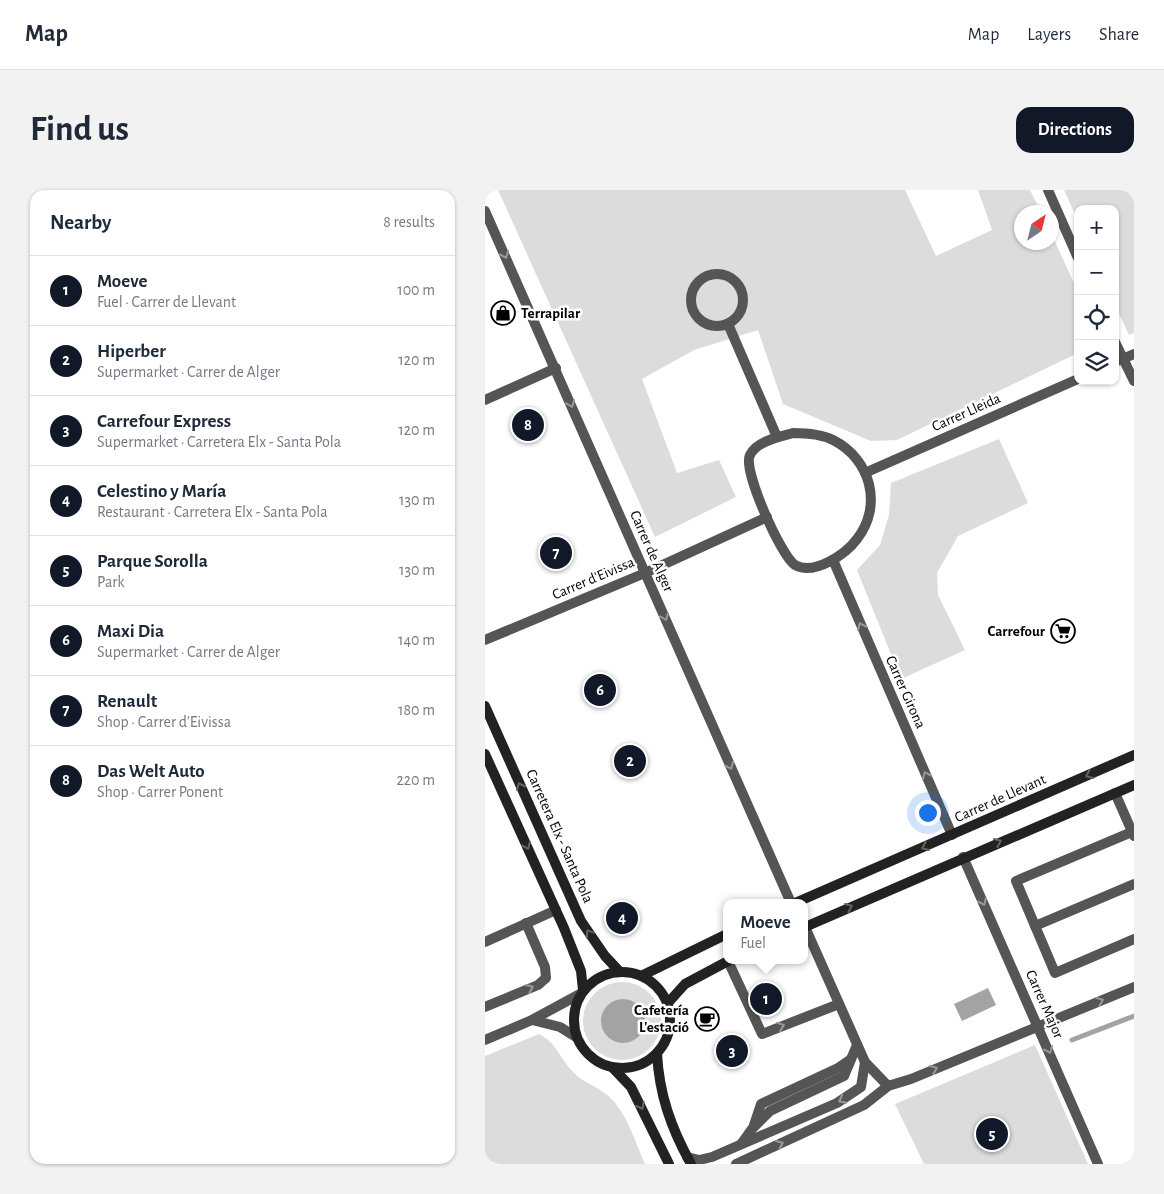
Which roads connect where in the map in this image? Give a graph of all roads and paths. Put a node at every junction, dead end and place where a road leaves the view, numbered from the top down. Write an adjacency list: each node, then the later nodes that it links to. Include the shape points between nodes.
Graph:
1 (1048, 190): 3 (street)
2 (485, 211): 7 (street, Carrer de Alger, one-way to 7)
3 (1074, 250)
4 (728, 324): 4 (street, via 740,312 742,294 739,286 725,276 707,276 700,280 692,294 693,310 704,322 720,326); 11 (street)
5 (1134, 354): 6 (street)
6 (1119, 361): 9 (street)
7 (556, 368): 10 (street); 15 (street, Carrer de Alger, one-way to 15)
8 (1074, 381): 12 (street, Carrer Lleida)
9 (1134, 381)
10 (485, 400)
11 (777, 437): 12 (street, via 810,433 833,440 851,453); 13 (street, via 758,446 749,456 748,466)
12 (867, 472): 14 (street, via 871,510 863,532 850,549)
13 (767, 518): 14 (street, via 787,558 796,566 809,568); 15 (street, Carrer d'Eivissa)
14 (833, 560): 23 (street, Carrer Girona, one-way to 14)
15 (645, 573): 16 (street, Carrer d'Eivissa); 26 (street, Carrer de Alger, one-way to 26)
16 (485, 640)
17 (485, 706): 38 (main road, Carretera Elx - Santa Pola, one-way to 17, via 581,921)
18 (485, 754): 28 (main road, one-way to 28)
19 (1134, 755): 23 (main road, Carrer de Llevant, one-way to 23)
20 (1134, 784): 21 (main road)
21 (1115, 792): 22 (street); 24 (main road, one-way to 21)
22 (1133, 833): 31 (street, via 1016,881)
23 (952, 835): 27 (main road, Carrer de Llevant, one-way to 27)
24 (963, 857): 30 (main road, one-way to 24); 46 (street, Carrer Major, one-way to 46)
25 (1134, 884): 31 (street)
26 (789, 899)
27 (804, 899)
28 (556, 910): 29 (street); 41 (main road, via 581,971)
29 (526, 923): 35 (street); 44 (street, one-way to 29, via 538,985 546,978 545,967)
30 (808, 926)
31 (1035, 926): 34 (street, via 1055,973)
32 (808, 934): 43 (street)
33 (723, 936): 39 (main road)
34 (1134, 939)
35 (485, 942)
36 (723, 964): 42 (main road, via 685,984)
37 (730, 964): 43 (street, one-way to 43, via 762,1034)
38 (619, 971): 39 (main road); 41 (main road, via 593,980)
39 (641, 976): 42 (main road, via 652,982)
40 (1134, 987): 46 (street, one-way to 40)
41 (582, 992): 45 (street); 47 (main road, via 573,1015)
42 (667, 1004): 50 (main road, via 670,1014 668,1035)
43 (839, 1004): 49 (street)
44 (485, 1007)
45 (532, 1020): 47 (street, via 560,1027); 48 (street)
46 (1038, 1026): 53 (street, one-way to 46); 58 (street, Carrer Major, one-way to 58)
47 (576, 1037): 52 (main road, via 590,1056)
48 (485, 1040)
49 (857, 1045): 51 (street); 54 (street, via 852,1059 838,1068 761,1104 752,1129)
50 (657, 1053): 52 (main road, via 636,1066); 55 (main road, via 667,1117)
51 (865, 1062): 53 (street); 54 (street, one-way to 54, via 864,1080 855,1093)
52 (611, 1067): 56 (main road, one-way to 56, via 631,1088)
53 (888, 1086): 57 (street, one-way to 53, via 864,1105)
54 (742, 1143): 55 (street, via 713,1157)
55 (689, 1160)
56 (669, 1164)
57 (735, 1164)
58 (1098, 1164)

